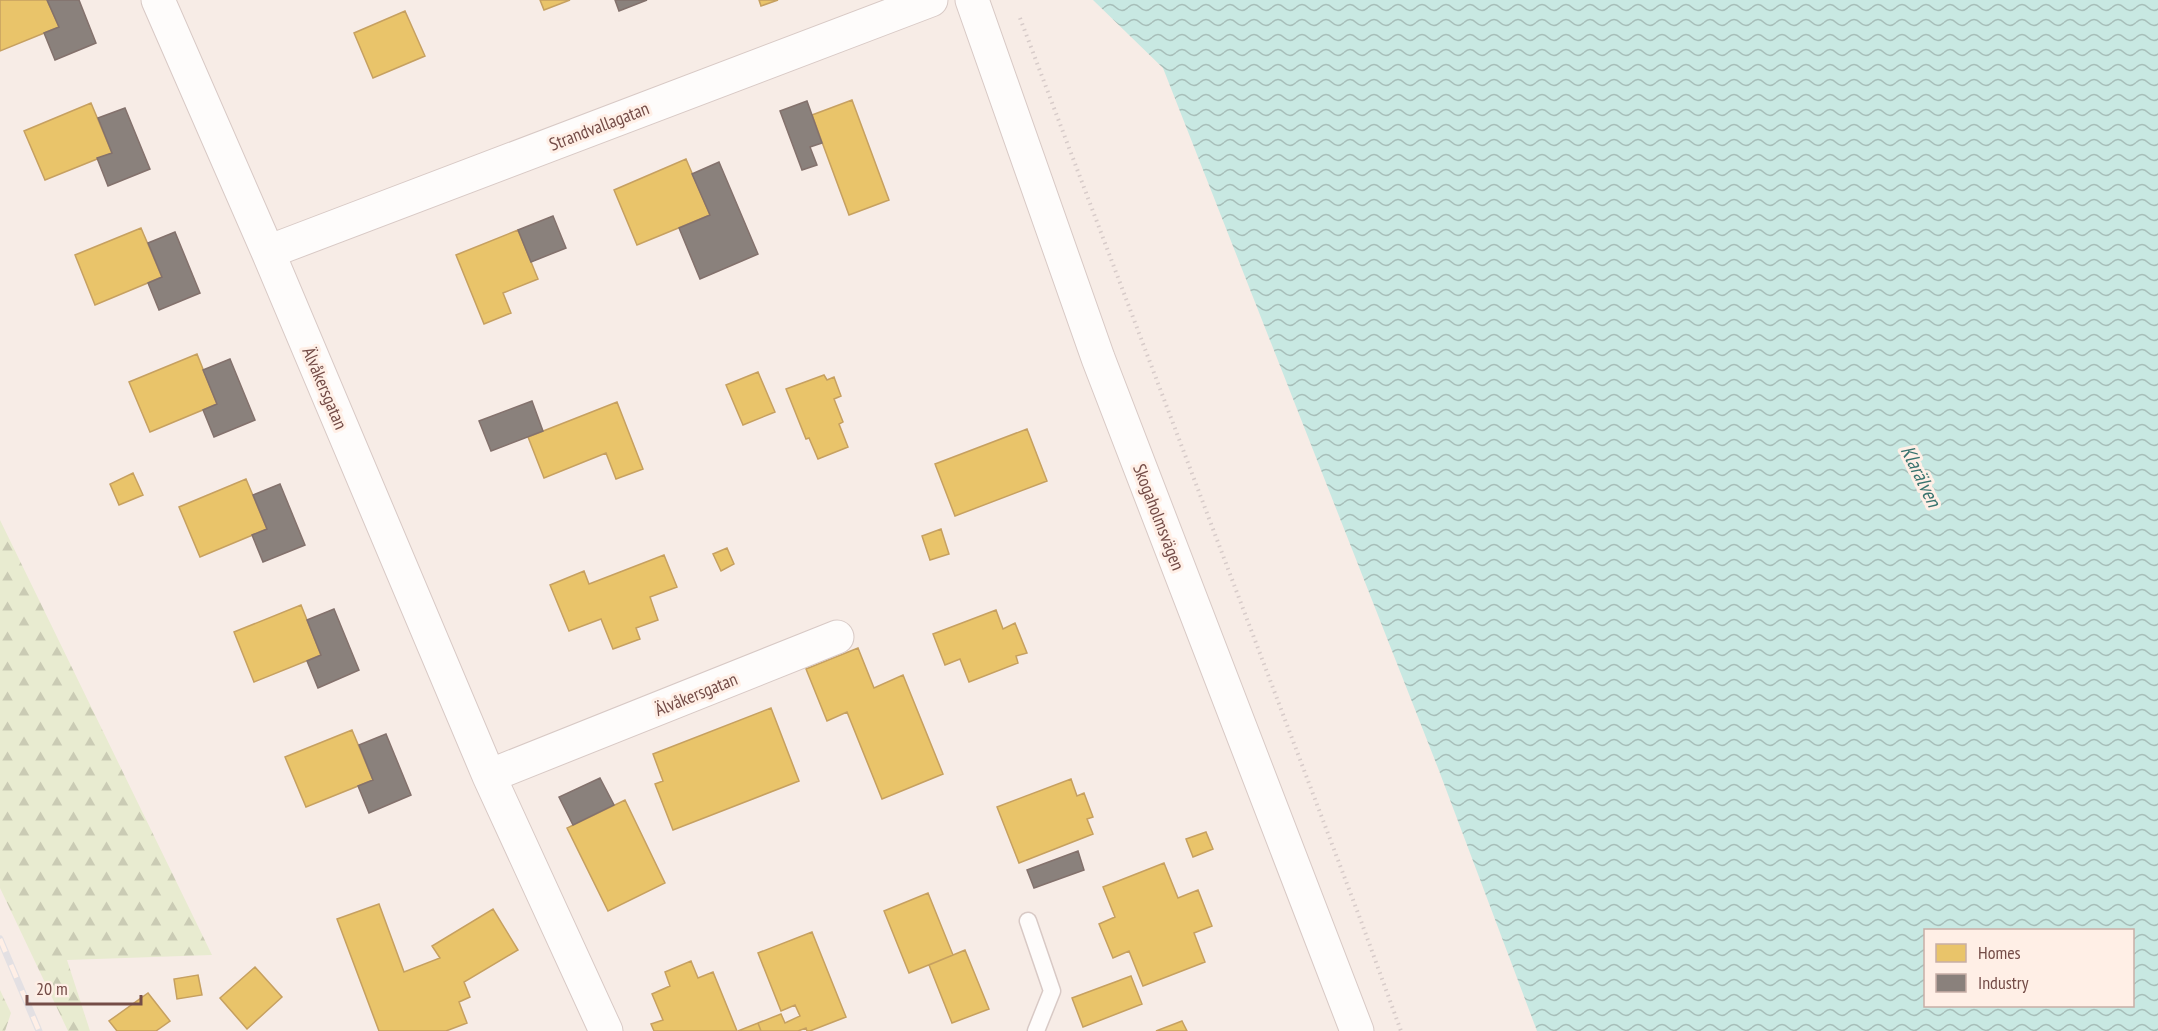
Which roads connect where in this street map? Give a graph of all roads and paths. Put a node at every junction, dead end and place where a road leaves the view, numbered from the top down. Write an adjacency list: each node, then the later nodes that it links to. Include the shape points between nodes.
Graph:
1 (158, 0): 5 (street, Älvåkersgatan)
2 (932, 0): 5 (street, Strandvallagatan)
3 (972, 0): 11 (street, Skogaholmsvägen, via 1098,358)
4 (1018, 14): 12 (path)
5 (268, 252): 7 (street, Älvåkersgatan)
6 (837, 637): 7 (street, Älvåkersgatan)
7 (489, 776): 9 (street, Älvåkersgatan)
8 (1028, 921): 10 (lane, via 1052,991)
9 (606, 1031)
10 (1036, 1031)
11 (1357, 1031)
12 (1401, 1031)

